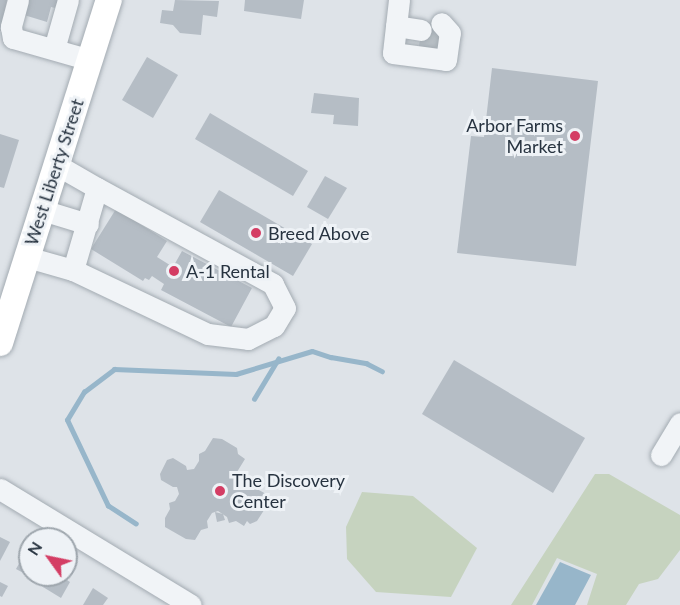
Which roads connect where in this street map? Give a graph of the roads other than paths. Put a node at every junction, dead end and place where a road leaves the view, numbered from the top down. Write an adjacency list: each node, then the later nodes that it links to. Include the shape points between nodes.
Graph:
1 (18, 0): 6 (street)
2 (68, 0): 7 (street)
3 (109, 0): 8 (main road, West Liberty Street)
4 (399, 0): 5 (street)
5 (428, 33)
6 (7, 39): 7 (street)
7 (54, 49): 8 (street)
8 (90, 60): 9 (main road, West Liberty Street)
9 (57, 165): 10 (street); 11 (main road, West Liberty Street)
10 (97, 188): 12 (street); 14 (street, via 273,284 285,308 274,326 248,339 208,334)
11 (42, 210): 12 (street); 13 (main road, West Liberty Street)
12 (88, 224): 14 (street)
13 (27, 257): 14 (street); 15 (main road, West Liberty Street)
14 (73, 270)
15 (0, 344)
16 (680, 423): 17 (street)
17 (661, 455)
18 (0, 489): 19 (street)
19 (186, 604)

